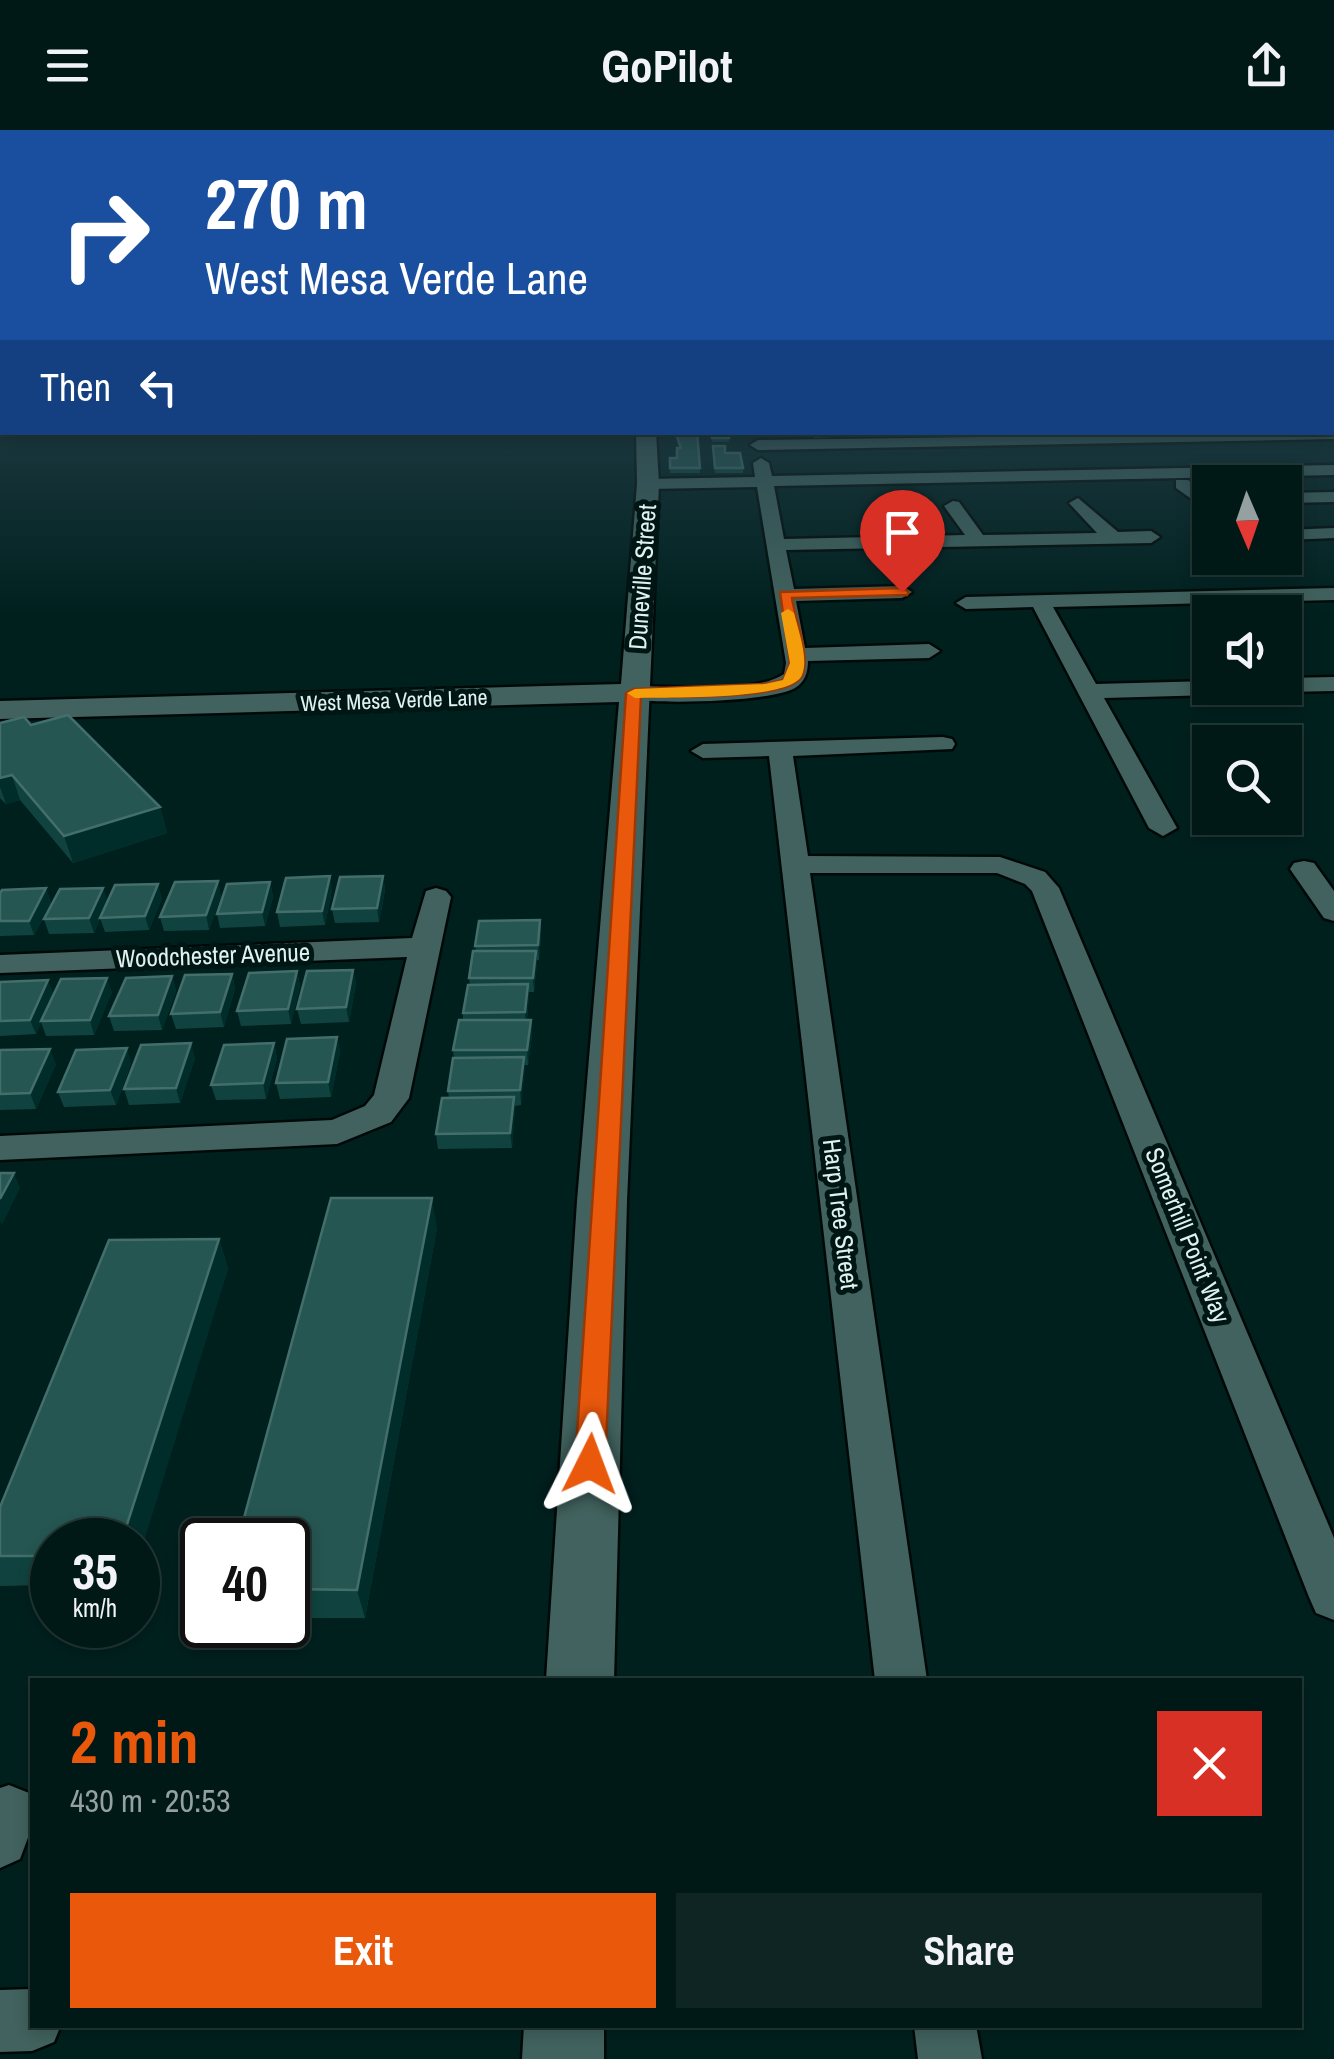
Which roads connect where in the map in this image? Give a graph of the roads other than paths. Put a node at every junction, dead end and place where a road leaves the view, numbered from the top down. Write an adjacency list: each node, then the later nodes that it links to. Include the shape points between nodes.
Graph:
1 (646, 436): 7 (street, Duneville Street)
2 (1034, 436): 3 (street)
3 (923, 437): 4 (street)
4 (756, 439): 6 (street)
5 (1334, 470): 6 (street)
6 (764, 482): 7 (street); 19 (street)
7 (648, 484): 31 (street, Duneville Street)
8 (1182, 484): 9 (street)
9 (1192, 491)
10 (1334, 496): 11 (street)
11 (1302, 497)
12 (1078, 502): 17 (street)
13 (953, 506): 18 (street)
14 (1334, 534): 15 (street)
15 (1302, 535)
16 (1151, 537): 17 (street)
17 (1112, 538): 18 (street)
18 (978, 540): 19 (street)
19 (775, 544): 22 (street)
20 (902, 592): 22 (street)
21 (1334, 594): 23 (street)
22 (784, 595): 26 (street)
23 (1040, 601): 24 (street); 30 (street)
24 (966, 603)
25 (929, 651): 26 (street)
26 (795, 654): 31 (street, West Mesa Verde Lane, via 796,672 788,683)
27 (1302, 687): 29 (street)
28 (1192, 689): 30 (street)
29 (1330, 689)
30 (1089, 691): 36 (street)
31 (634, 693): 32 (street, West Mesa Verde Lane); 45 (street, Duneville Street)
32 (0, 710)
33 (942, 744): 34 (street)
34 (780, 749): 35 (street); 37 (street, Harp Tree Street)
35 (703, 751)
36 (1163, 828)
37 (795, 864): 44 (street, Somerhill Point Way, via 1000,865 1034,878 1055,904); 46 (street, Harp Tree Street)
38 (1304, 869): 40 (street)
39 (436, 897): 41 (street)
40 (1334, 912)
41 (425, 946): 42 (street, Woodchester Avenue); 43 (street, via 391,1098 378,1114 337,1132)
42 (0, 964)
43 (0, 1148)
44 (1334, 1597)
45 (580, 1678)
46 (901, 1678)
47 (30, 2020): 48 (street)
48 (0, 2021)
49 (564, 2028): 51 (street)
50 (946, 2028): 52 (street)
51 (563, 2059)
52 (950, 2059)

